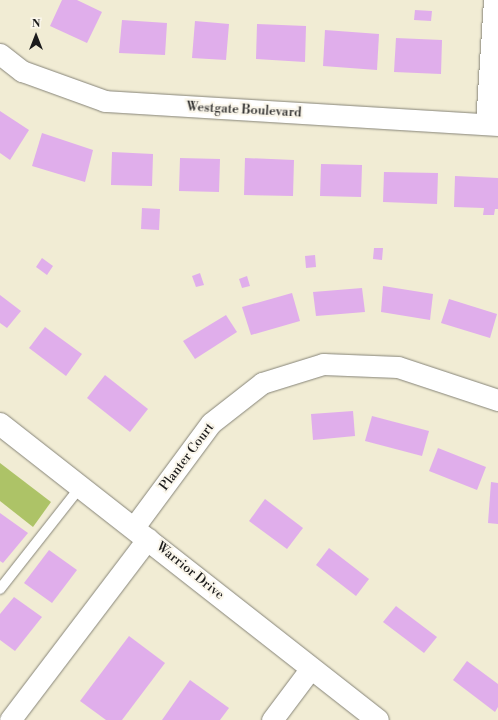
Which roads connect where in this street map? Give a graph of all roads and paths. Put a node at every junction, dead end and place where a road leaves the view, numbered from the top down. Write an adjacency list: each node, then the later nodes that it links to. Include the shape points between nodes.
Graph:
1 (494, 0): 3 (street)
2 (0, 54): 3 (street, Westgate Boulevard, via 22,71 105,101)
3 (492, 124)
4 (498, 400): 7 (street, Planter Court, via 398,368 323,364 262,383 211,423)
5 (0, 424): 6 (street, Warrior Drive)
6 (81, 486): 7 (street, Warrior Drive); 8 (lane)
7 (141, 532): 9 (street, Warrior Drive); 10 (street, Planter Court)
8 (0, 588)
9 (311, 668): 11 (street); 12 (street, Warrior Drive)
10 (10, 720)
11 (272, 720)
12 (378, 720)

